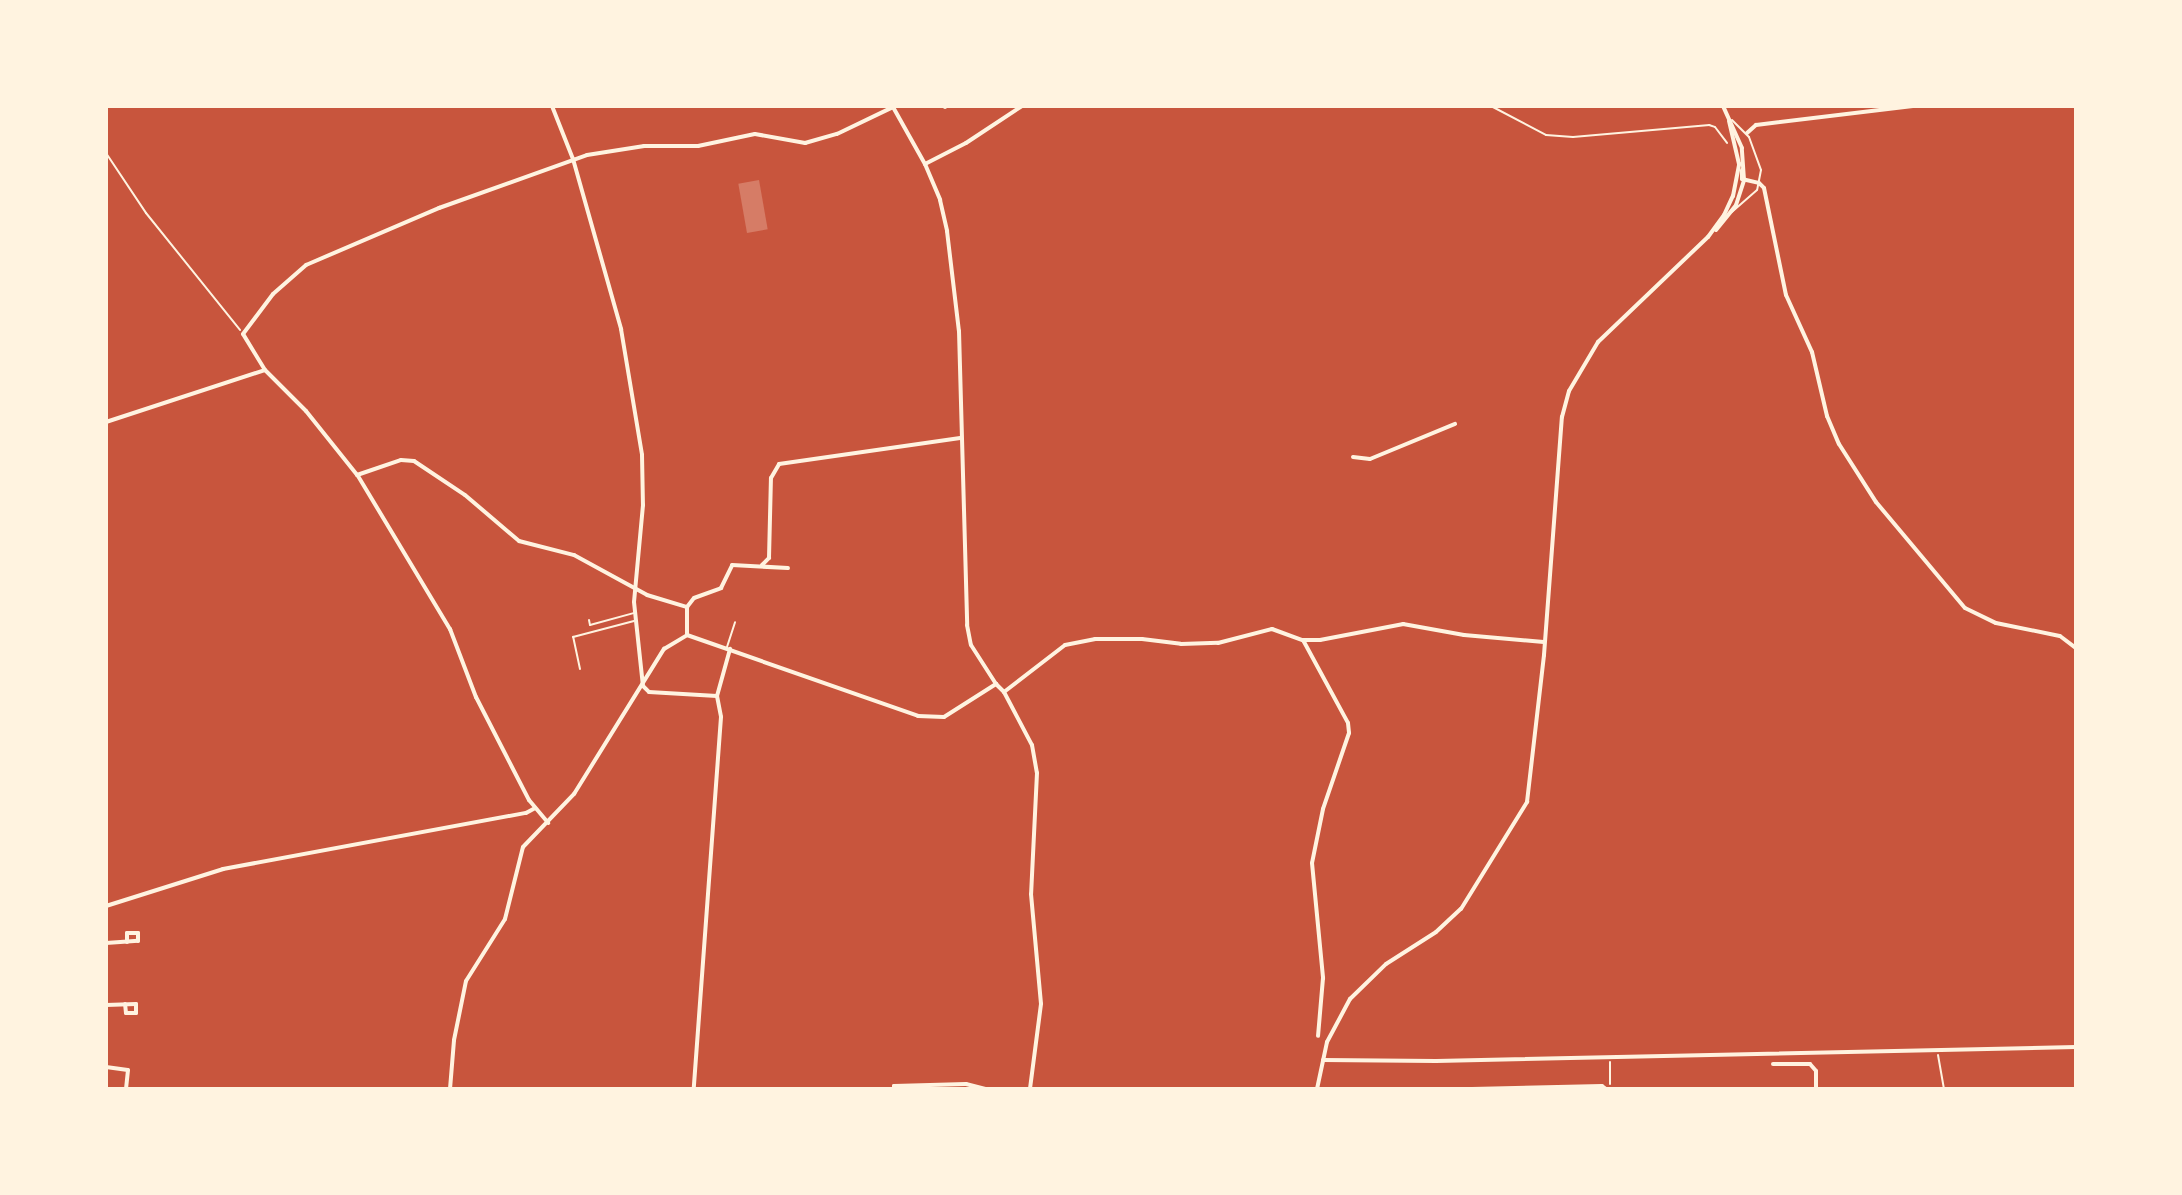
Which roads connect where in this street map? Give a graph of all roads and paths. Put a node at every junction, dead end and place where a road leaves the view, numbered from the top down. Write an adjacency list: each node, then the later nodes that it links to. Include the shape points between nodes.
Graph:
1 (552, 106): 11 (street)
2 (1022, 106): 12 (street)
3 (1491, 106): 9 (path, via 1560,137 1709,125 1725,144)
4 (1723, 106): 7 (street)
5 (1913, 106): 8 (street, via 1756,125)
6 (893, 107): 11 (street, via 805,143 755,134 698,146 644,146); 12 (street)
7 (1729, 120): 8 (lane); 9 (street); 13 (street, via 1742,148)
8 (1747, 133): 14 (lane, via 1760,164)
9 (1735, 146): 13 (street); 16 (street, via 1739,164 1733,196)
10 (106, 153): 17 (path, via 146,213)
11 (573, 159): 17 (street, via 306,265 260,308); 26 (street, via 621,329 642,455)
12 (925, 164): 21 (street, via 947,231 959,331)
13 (1744, 180): 14 (street); 15 (street)
14 (1759, 183): 15 (lane); 35 (street, via 1786,295 1812,352 1827,416 1876,502 1965,608 1996,623 2060,636)
15 (1731, 213): 16 (street)
16 (1708, 237): 34 (street, via 1598,342 1569,391 1562,417)
17 (243, 334): 18 (street)
18 (265, 370): 19 (street); 23 (street)
19 (106, 422)
20 (1455, 424): 22 (street, via 1370,459)
21 (960, 438): 24 (street, via 779,464 771,478 769,558); 38 (street, via 967,625 971,645)
22 (1353, 457)
23 (357, 475): 26 (street, via 401,460 414,461 519,541 574,555); 42 (street, via 450,629 476,697)
24 (762, 565): 25 (street); 27 (street, via 732,565 721,588 694,598)
25 (788, 568)
26 (634, 589): 27 (street); 28 (street)
27 (687, 607): 32 (street)
28 (635, 613): 29 (lane, via 590,625); 30 (street)
29 (589, 620)
30 (635, 620): 37 (lane, via 573,637); 39 (street)
31 (735, 622): 36 (lane)
32 (687, 635): 36 (street); 39 (street, via 664,649)
33 (1303, 640): 34 (street, via 1403,624); 40 (street, via 1272,629 1218,643 1095,639 1065,645); 49 (street, via 1349,733 1323,809 1312,863 1323,978)
34 (1544, 642): 53 (street, via 1532,775 1514,829 1461,909 1358,989 1337,1019)
35 (2076, 648)
36 (729, 649): 38 (street, via 918,716 944,717); 41 (street)
37 (580, 669)
38 (996, 684): 40 (street)
39 (643, 686): 41 (street, via 649,692); 43 (street, via 574,794)
40 (1004, 692): 66 (street, via 1032,745 1037,773 1031,894 1041,1004)
41 (717, 696): 62 (street, via 721,717)
42 (535, 808): 43 (street); 44 (street, via 223,869)
43 (548, 823): 61 (street, via 523,847 505,919 466,981)
44 (106, 906)
45 (127, 942): 46 (street)
46 (106, 943)
47 (125, 1004): 48 (street)
48 (106, 1005)
49 (1318, 1036)
50 (2076, 1047): 52 (street)
51 (1937, 1054): 71 (path)
52 (1611, 1057): 53 (street); 69 (path)
53 (1321, 1060): 67 (street)
54 (1773, 1064): 70 (street, via 1810,1064 1816,1071)
55 (106, 1067): 60 (street, via 128,1070)
56 (725, 1088): 57 (street)
57 (735, 1088): 63 (street)
58 (1512, 1088): 59 (street); 68 (street)
59 (1560, 1088): 69 (street)
60 (126, 1089)
61 (450, 1089)
62 (694, 1089)
63 (799, 1089)
64 (894, 1089): 65 (street, via 966,1084)
65 (986, 1089)
66 (1030, 1089)
67 (1317, 1089)
68 (1472, 1089)
69 (1608, 1089)
70 (1816, 1089)
71 (1944, 1089)

